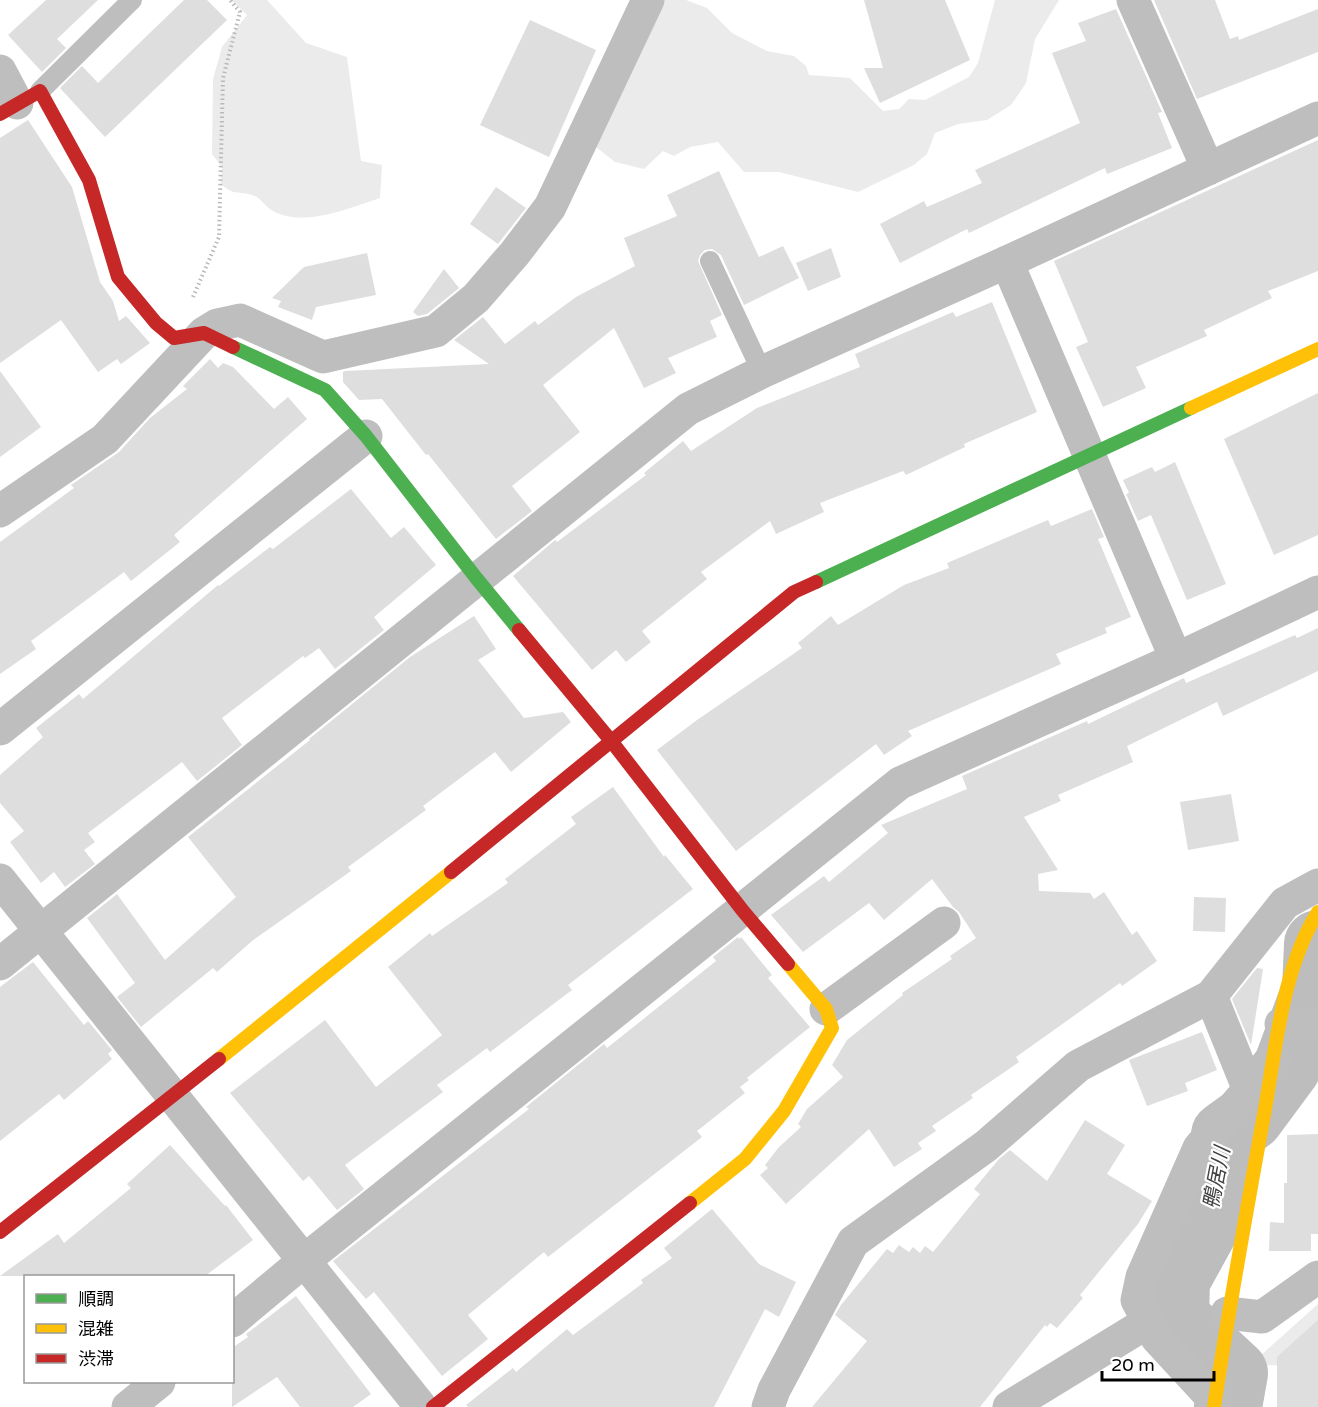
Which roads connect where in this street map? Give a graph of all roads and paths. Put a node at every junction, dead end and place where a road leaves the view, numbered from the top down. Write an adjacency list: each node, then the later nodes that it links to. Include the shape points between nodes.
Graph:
1 (132, 0): 6 (lane)
2 (230, 0): 11 (path, via 240,12 223,78 219,237)
3 (648, 0): 11 (street, via 550,207 476,298 436,331 323,357 240,320)
4 (1133, 0): 8 (street)
5 (0, 71): 6 (street)
6 (19, 103): 11 (street, via 89,180 118,277 156,323)
7 (1318, 118): 8 (street)
8 (1208, 169): 10 (street)
9 (710, 261): 13 (lane)
10 (1006, 262): 13 (street); 15 (street)
11 (189, 336): 14 (street, via 325,390); 16 (street, via 105,439)
12 (1318, 349): 15 (street)
13 (762, 372): 17 (street, via 688,409)
14 (366, 436): 17 (street); 20 (street)
15 (1088, 457): 19 (street); 21 (street, via 794,592)
16 (0, 512)
17 (477, 579): 21 (street); 27 (street)
18 (1318, 592): 19 (street)
19 (1176, 659): 24 (street, via 900,783)
20 (0, 729)
21 (612, 742): 24 (street); 35 (street)
22 (0, 880): 27 (street)
23 (1318, 885): 29 (street, via 1285,903)
24 (743, 911): 30 (street); 37 (street)
25 (1318, 912): 31 (street, via 1299,951)
26 (944, 923): 30 (street)
27 (41, 929): 28 (street); 35 (street)
28 (0, 964)
29 (1211, 996): 34 (street); 47 (street, via 1078,1066 986,1146 853,1242)
30 (825, 1009): 46 (street, via 832,1028 784,1112 746,1159)
31 (1281, 1024): 32 (street); 33 (street)
32 (1318, 1024)
33 (1274, 1060): 34 (street); 39 (street)
34 (1249, 1090): 41 (street, via 1199,1148 1142,1277 1137,1300)
35 (173, 1096): 36 (street); 37 (street)
36 (0, 1232)
37 (305, 1260): 40 (street); 45 (street)
38 (1318, 1277): 39 (street, via 1263,1317)
39 (1227, 1313): 43 (street)
40 (234, 1319)
41 (1148, 1322): 43 (street, via 1157,1338); 48 (street)
42 (158, 1383): 44 (street)
43 (1215, 1404)
44 (128, 1407)
45 (421, 1407)
46 (433, 1407)
47 (768, 1407)
48 (1009, 1407)

